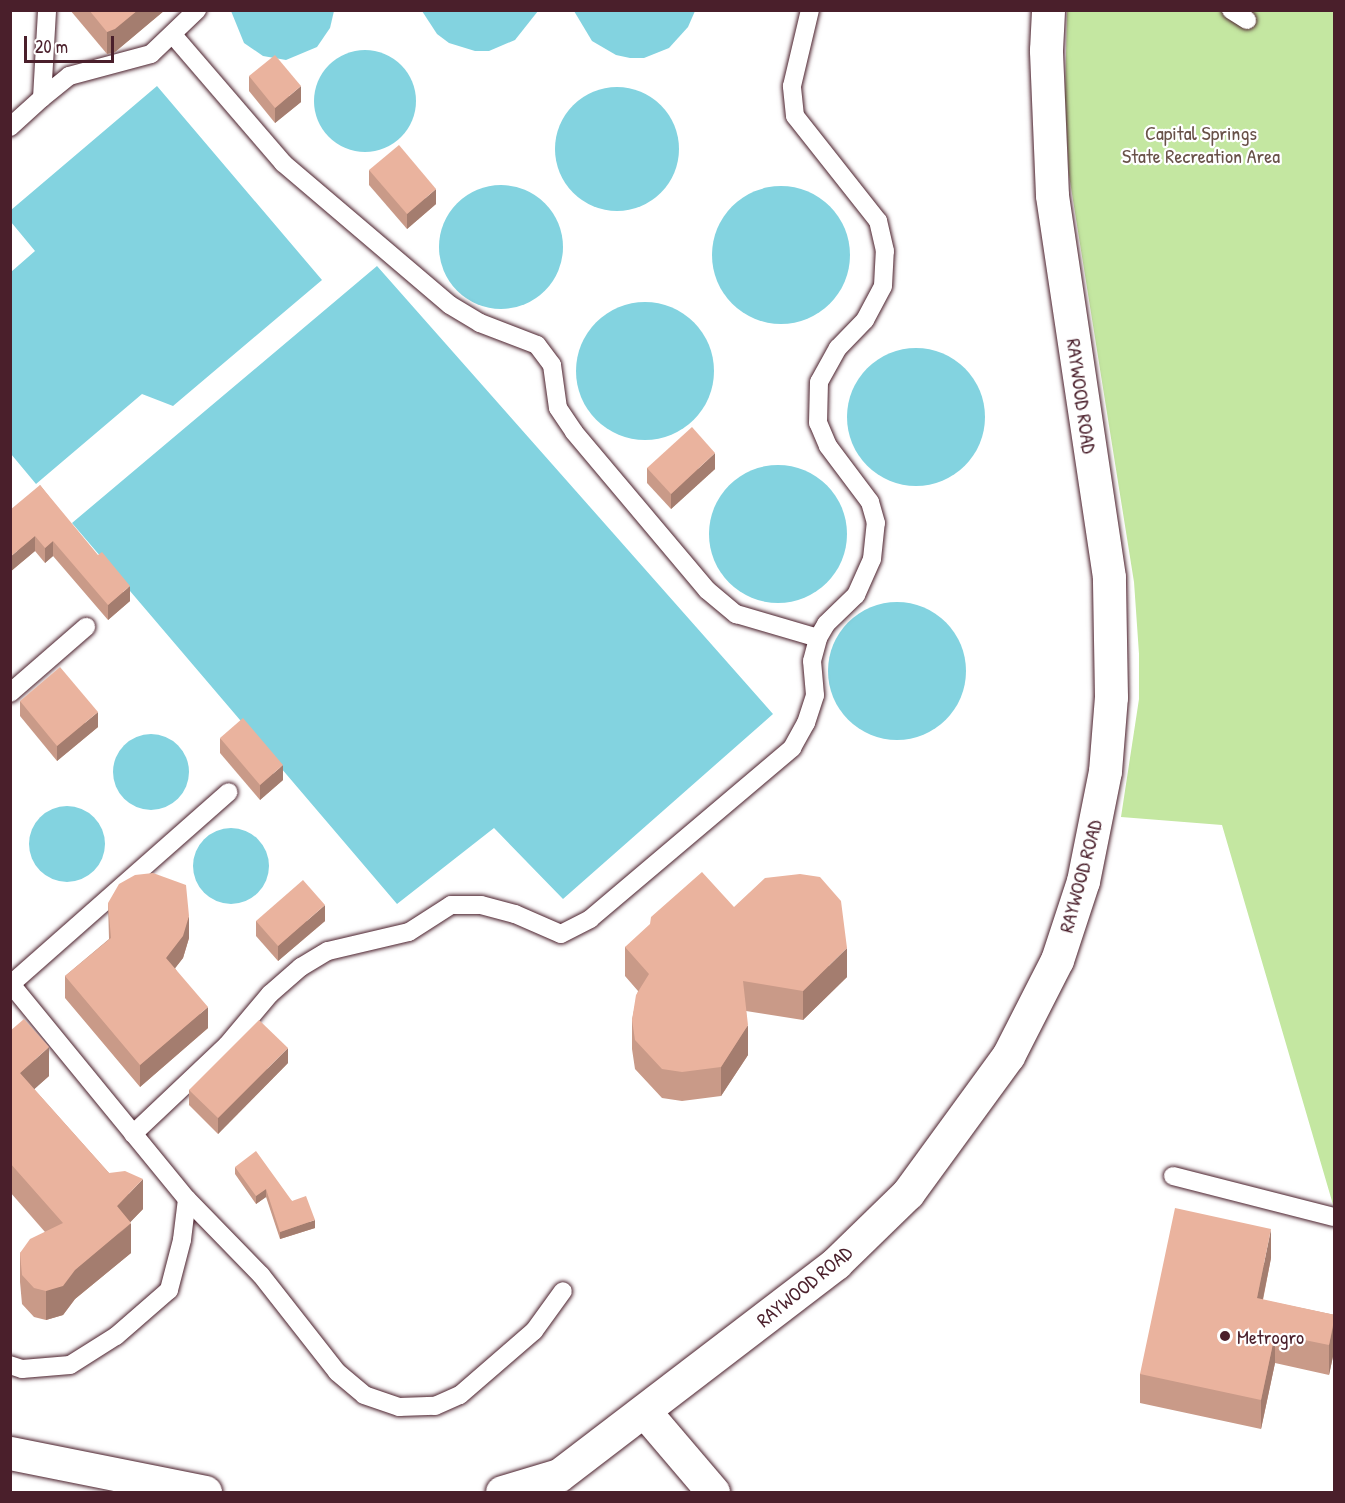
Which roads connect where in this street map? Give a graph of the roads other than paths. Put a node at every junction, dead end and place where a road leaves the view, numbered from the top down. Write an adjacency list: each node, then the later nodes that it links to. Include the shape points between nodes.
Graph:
1 (47, 10): 8 (lane)
2 (197, 10): 7 (lane)
3 (810, 10): 11 (lane, via 792,86 795,116 879,221 885,251 883,286 865,320 838,348 819,382 818,423 828,446 870,502 876,523 872,559 856,596 826,624)
4 (1048, 10): 21 (street, RAYWOOD ROAD, via 1052,195 1109,577 1111,697 1107,750 1083,881 1057,960 1008,1056 908,1193 836,1263)
5 (1231, 10): 6 (lane)
6 (1247, 20)
7 (173, 34): 8 (lane, via 151,54 69,76); 11 (lane, via 247,125 301,178 450,305 480,323 537,345 552,365 558,408 574,432 706,590 736,614)
8 (42, 98): 9 (lane)
9 (10, 127)
10 (86, 627): 12 (lane)
11 (818, 638): 15 (lane, via 812,661 815,695 792,748 590,919 561,934 481,904 451,905 409,932 328,951 301,967 270,994 227,1045)
12 (10, 693)
13 (229, 792): 14 (lane)
14 (11, 984): 15 (lane)
15 (133, 1134): 17 (lane)
16 (1173, 1176): 18 (lane)
17 (187, 1199): 19 (lane, via 261,1275 337,1372 364,1395 399,1407 435,1406 460,1395 534,1331); 20 (lane, via 182,1240 169,1290 116,1336 70,1365 22,1369)
18 (1335, 1217)
19 (563, 1291)
20 (10, 1365)
21 (645, 1412): 24 (street, RAYWOOD ROAD, via 559,1474); 25 (street)
22 (10, 1453): 23 (street)
23 (205, 1492)
24 (502, 1492)
25 (713, 1492)

